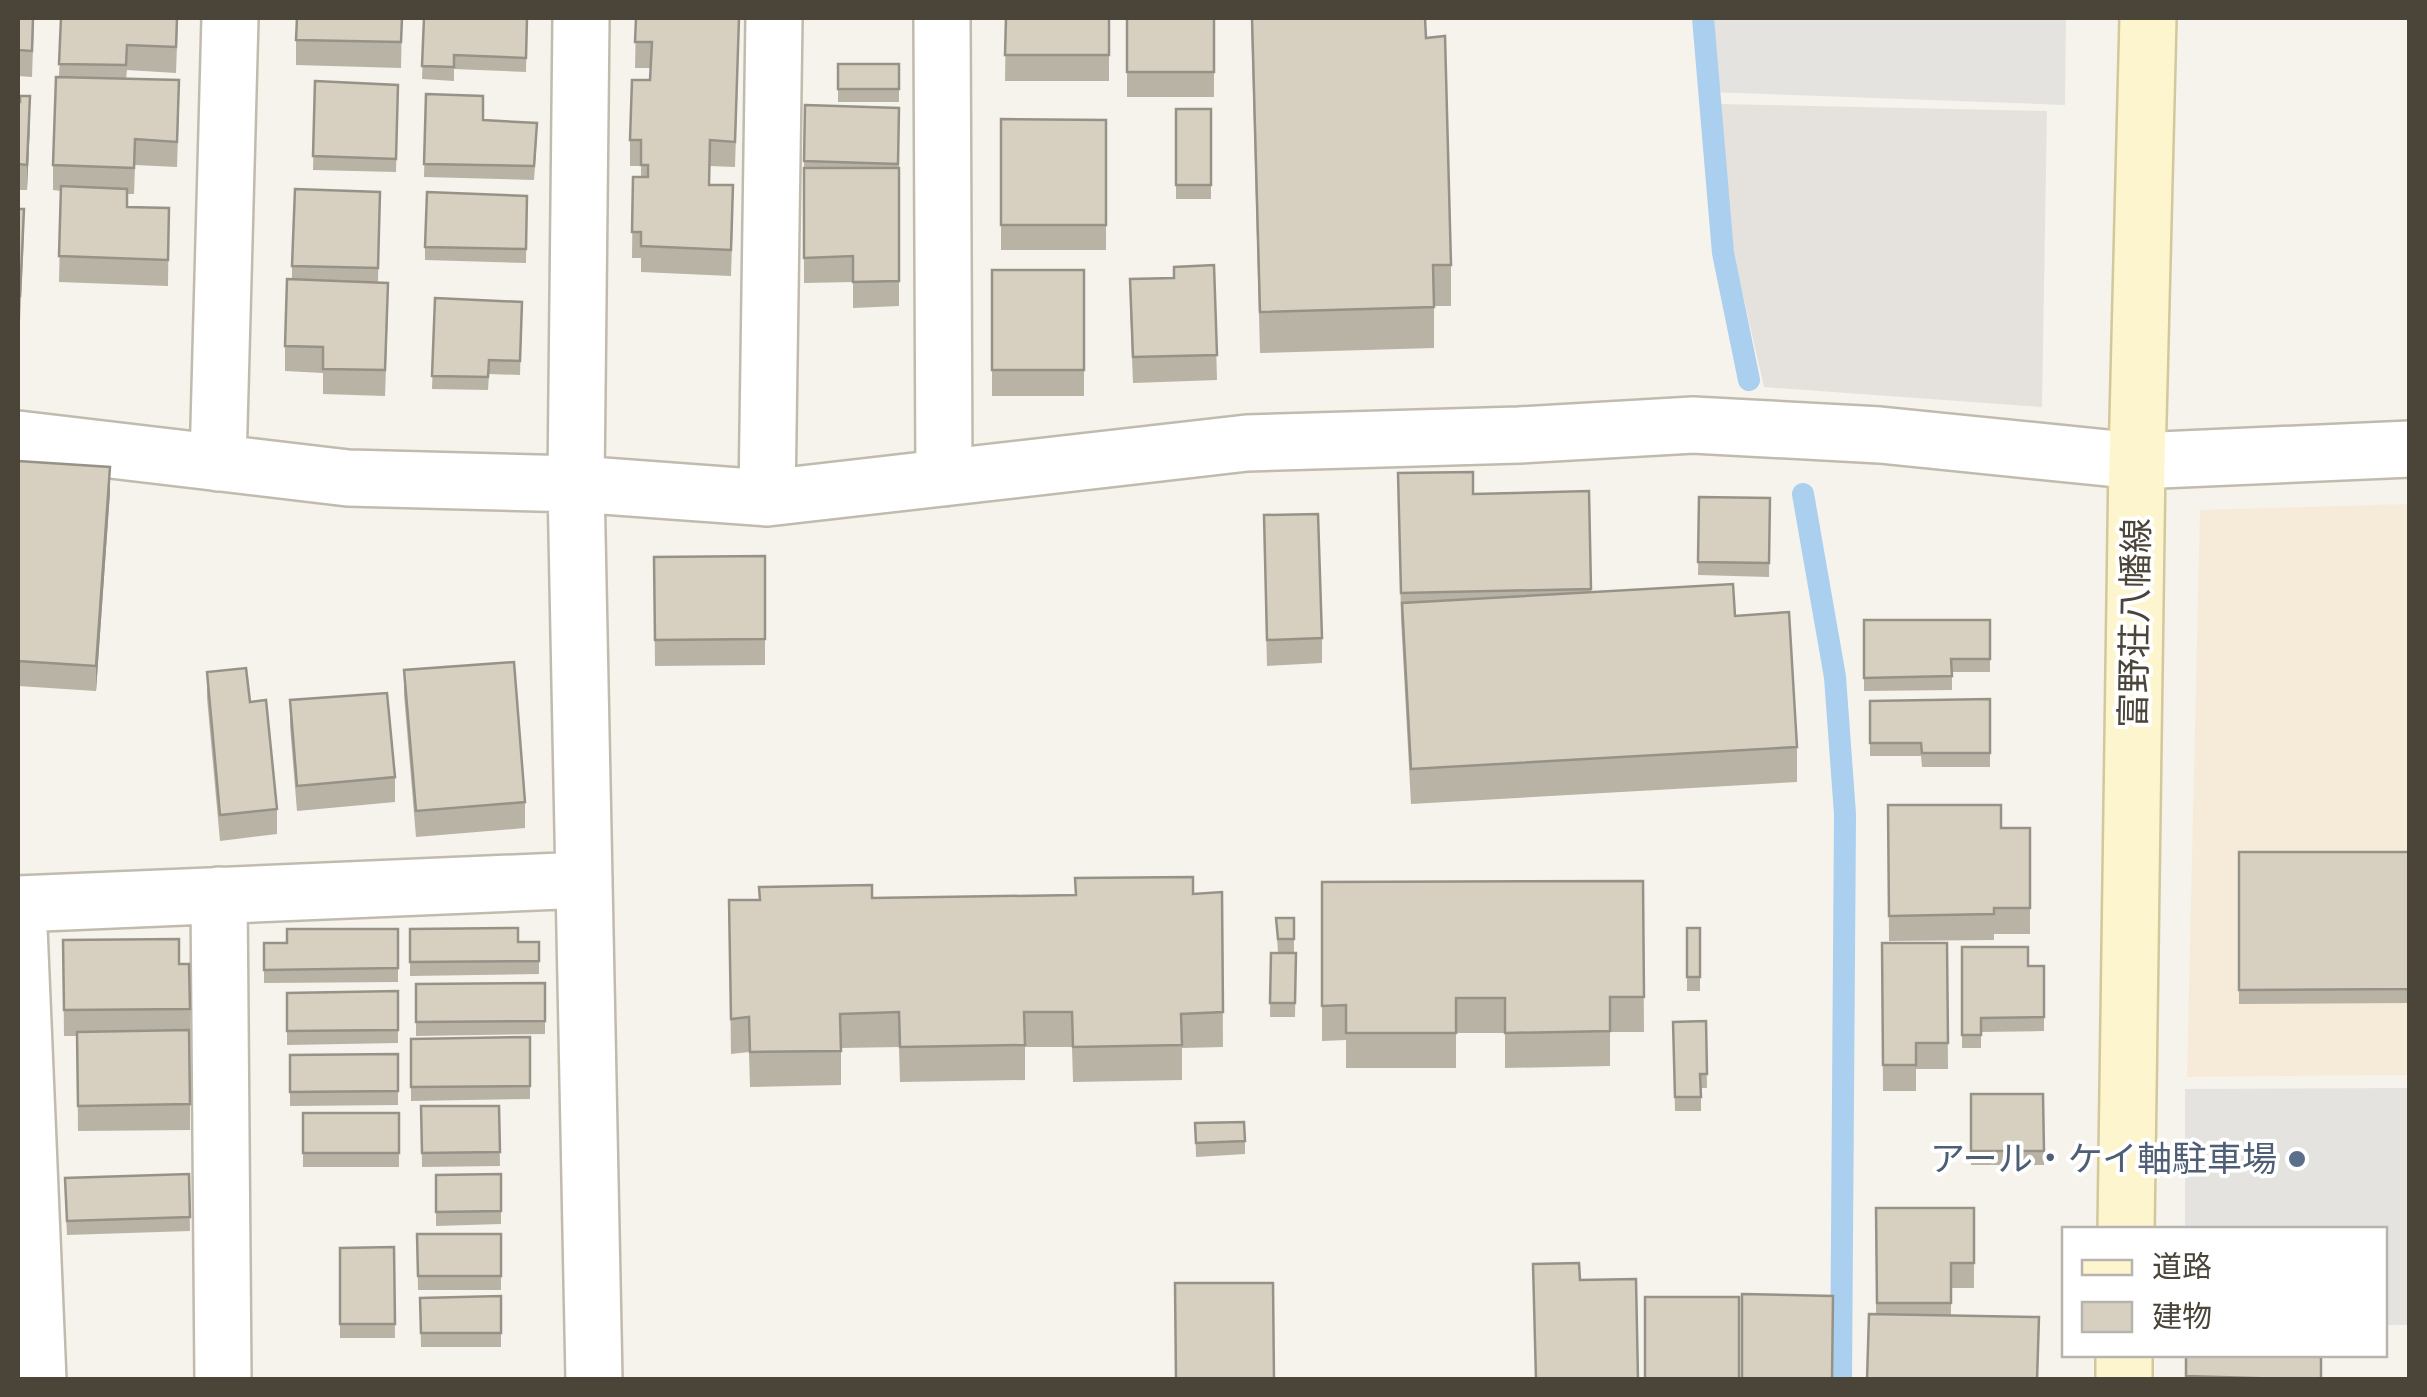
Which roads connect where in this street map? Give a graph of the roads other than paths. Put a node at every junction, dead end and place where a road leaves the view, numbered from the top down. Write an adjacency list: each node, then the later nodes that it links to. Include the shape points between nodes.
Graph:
1 (230, 18): 9 (street)
2 (581, 18): 11 (street)
3 (774, 18): 12 (street)
4 (942, 18): 10 (street)
5 (2148, 18): 8 (main road, 富野荘八幡線)
6 (18, 439): 9 (street)
7 (2410, 449): 8 (street)
8 (2137, 460): 10 (street, via 1693,425 1247,443); 15 (main road, 富野荘八幡線)
9 (218, 463): 11 (street, via 348,478)
10 (944, 478): 12 (street)
11 (576, 484): 12 (street); 13 (street)
12 (767, 498)
13 (584, 880): 14 (street); 18 (street)
14 (219, 896): 16 (street, via 18,904); 17 (street)
15 (2126, 1227)
16 (38, 1380)
17 (223, 1380)
18 (594, 1380)

